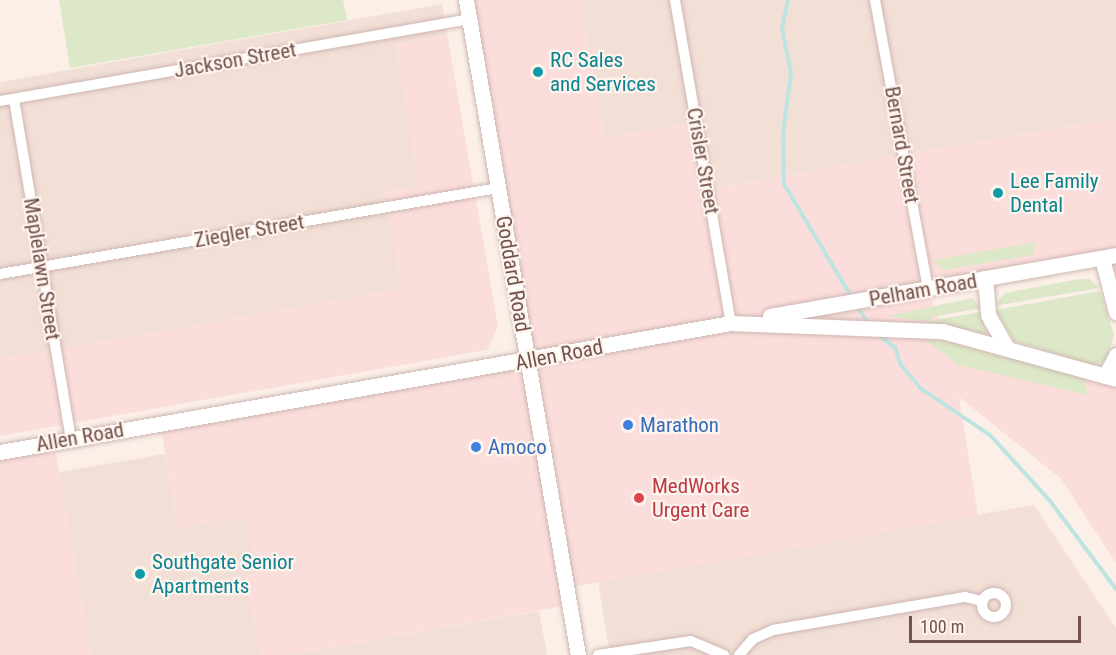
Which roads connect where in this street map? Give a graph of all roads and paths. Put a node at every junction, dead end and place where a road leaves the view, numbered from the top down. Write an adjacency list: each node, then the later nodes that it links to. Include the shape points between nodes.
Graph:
1 (466, 0): 4 (main road, Goddard Road)
2 (675, 0): 14 (street, Crisler Street)
3 (875, 0): 12 (street, Bernard Street)
4 (470, 19): 5 (street, Jackson Street); 7 (main road, Goddard Road)
5 (14, 99): 6 (street, Jackson Street); 9 (street, Maplelawn Street)
6 (0, 101)
7 (498, 188): 9 (street, Ziegler Street); 17 (main road, Goddard Road)
8 (1109, 256): 11 (main road, Pelham Road); 13 (main road)
9 (41, 267): 10 (street, Ziegler Street); 19 (street, Maplelawn Street)
10 (0, 274)
11 (985, 278): 12 (main road, Pelham Road); 15 (main road, via 988,315)
12 (928, 290): 14 (main road, Pelham Road)
13 (1116, 312)
14 (730, 323): 15 (main road, Allen Road, via 942,331); 17 (main road, Allen Road)
15 (1007, 348): 18 (main road, Allen Road)
16 (1116, 355): 18 (main road)
17 (527, 360): 19 (main road, Allen Road); 22 (main road, Goddard Road)
18 (1110, 378)
19 (71, 439): 20 (main road, Allen Road)
20 (0, 452)
21 (983, 601): 25 (street, via 965,597 773,630 753,639)
22 (578, 655)
23 (598, 655): 24 (street, via 691,641)
24 (724, 655)
25 (740, 655)

